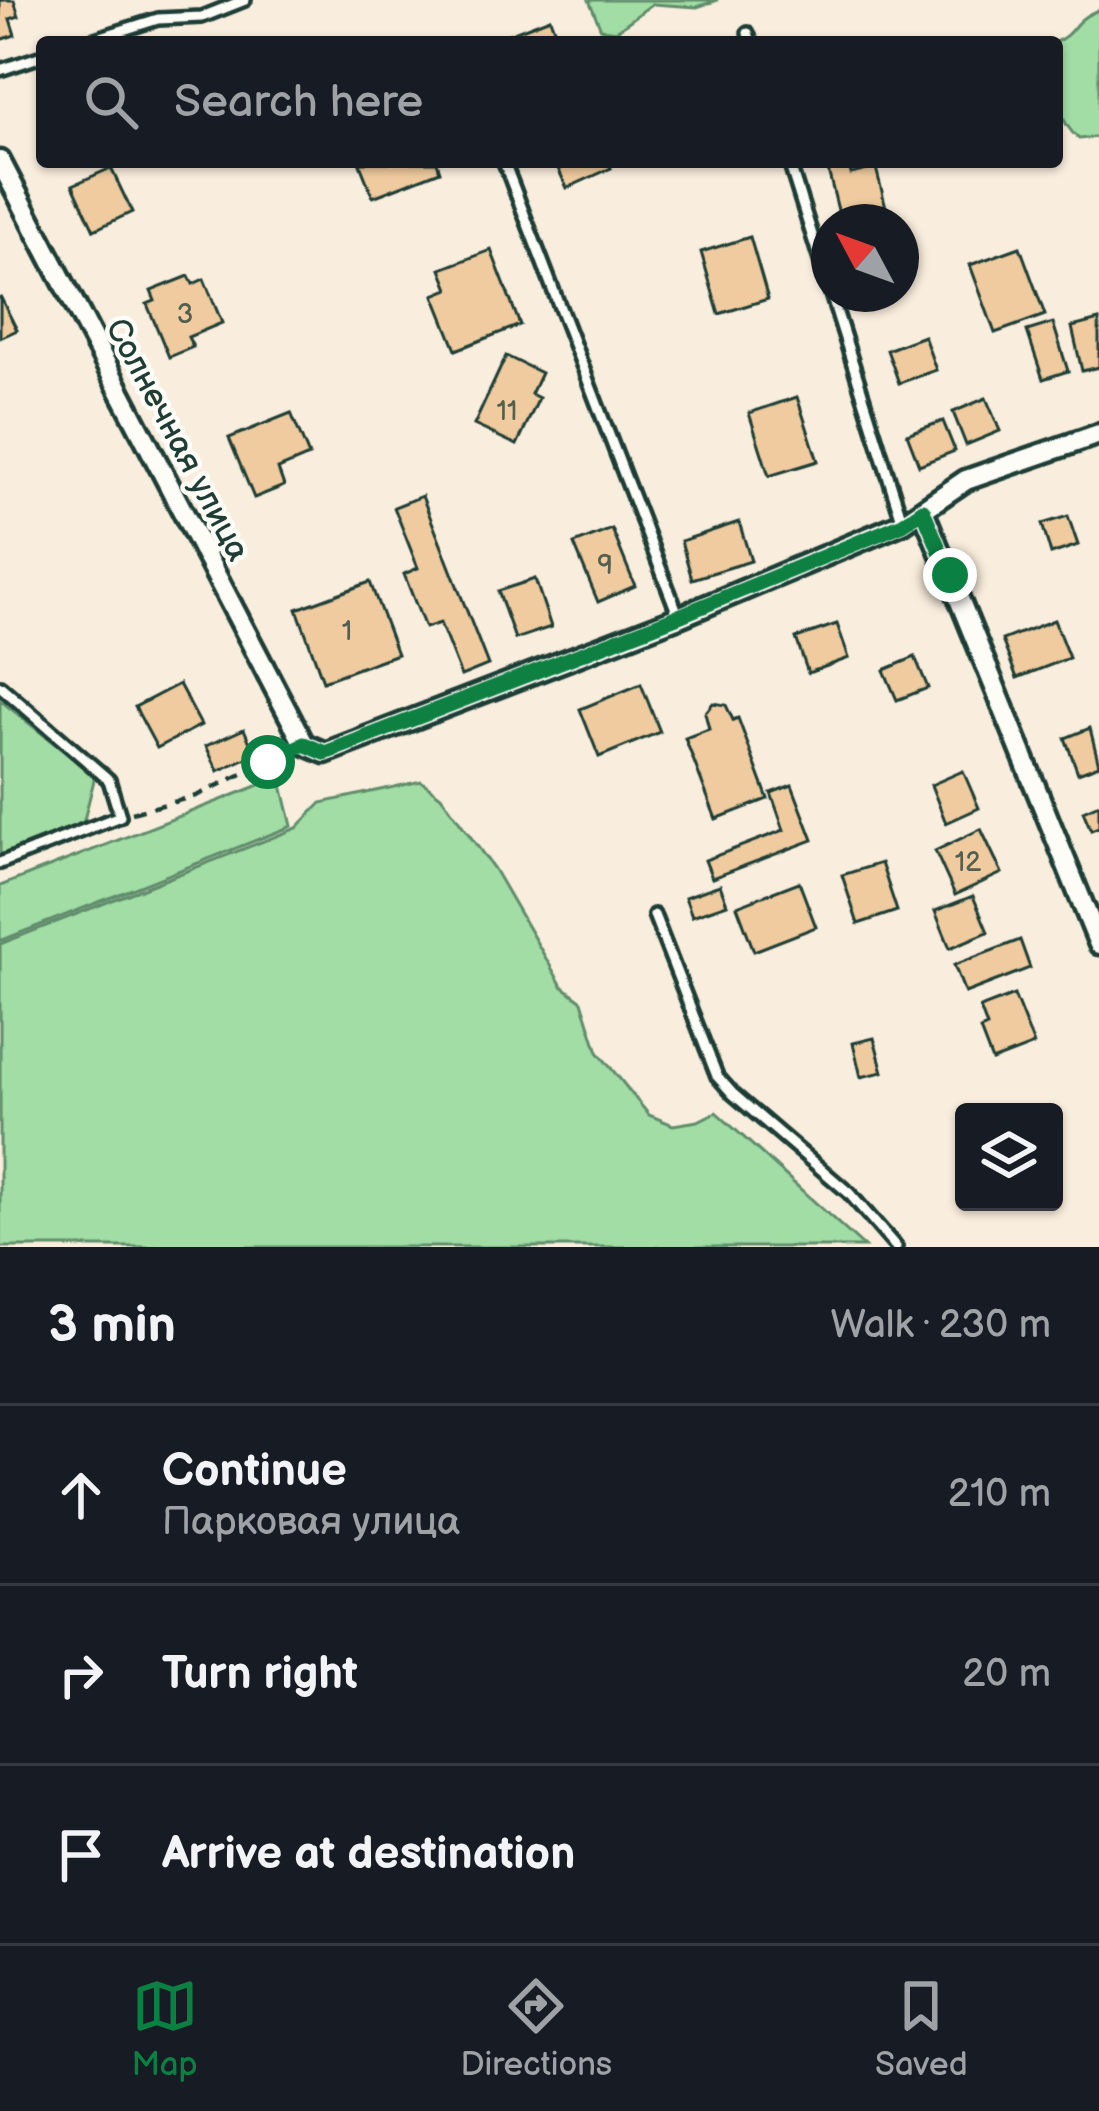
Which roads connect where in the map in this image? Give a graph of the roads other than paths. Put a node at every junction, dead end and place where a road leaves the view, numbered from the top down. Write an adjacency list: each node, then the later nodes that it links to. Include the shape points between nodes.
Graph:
1 (245, 0): 2 (lane)
2 (104, 36)
3 (36, 58): 4 (lane)
4 (0, 70)
5 (0, 161): 13 (street, Солнечная улица, via 304,744 325,753)
6 (506, 168): 13 (lane)
7 (791, 168): 8 (lane)
8 (811, 231)
9 (837, 312): 12 (lane)
10 (1099, 434): 11 (street, via 966,480)
11 (923, 510): 12 (street); 17 (street)
12 (903, 524): 13 (street)
13 (679, 616)
14 (0, 686): 15 (lane, via 109,780 120,816)
15 (0, 863)
16 (654, 915): 18 (lane, via 717,1076 848,1192)
17 (1099, 944)
18 (896, 1247)

